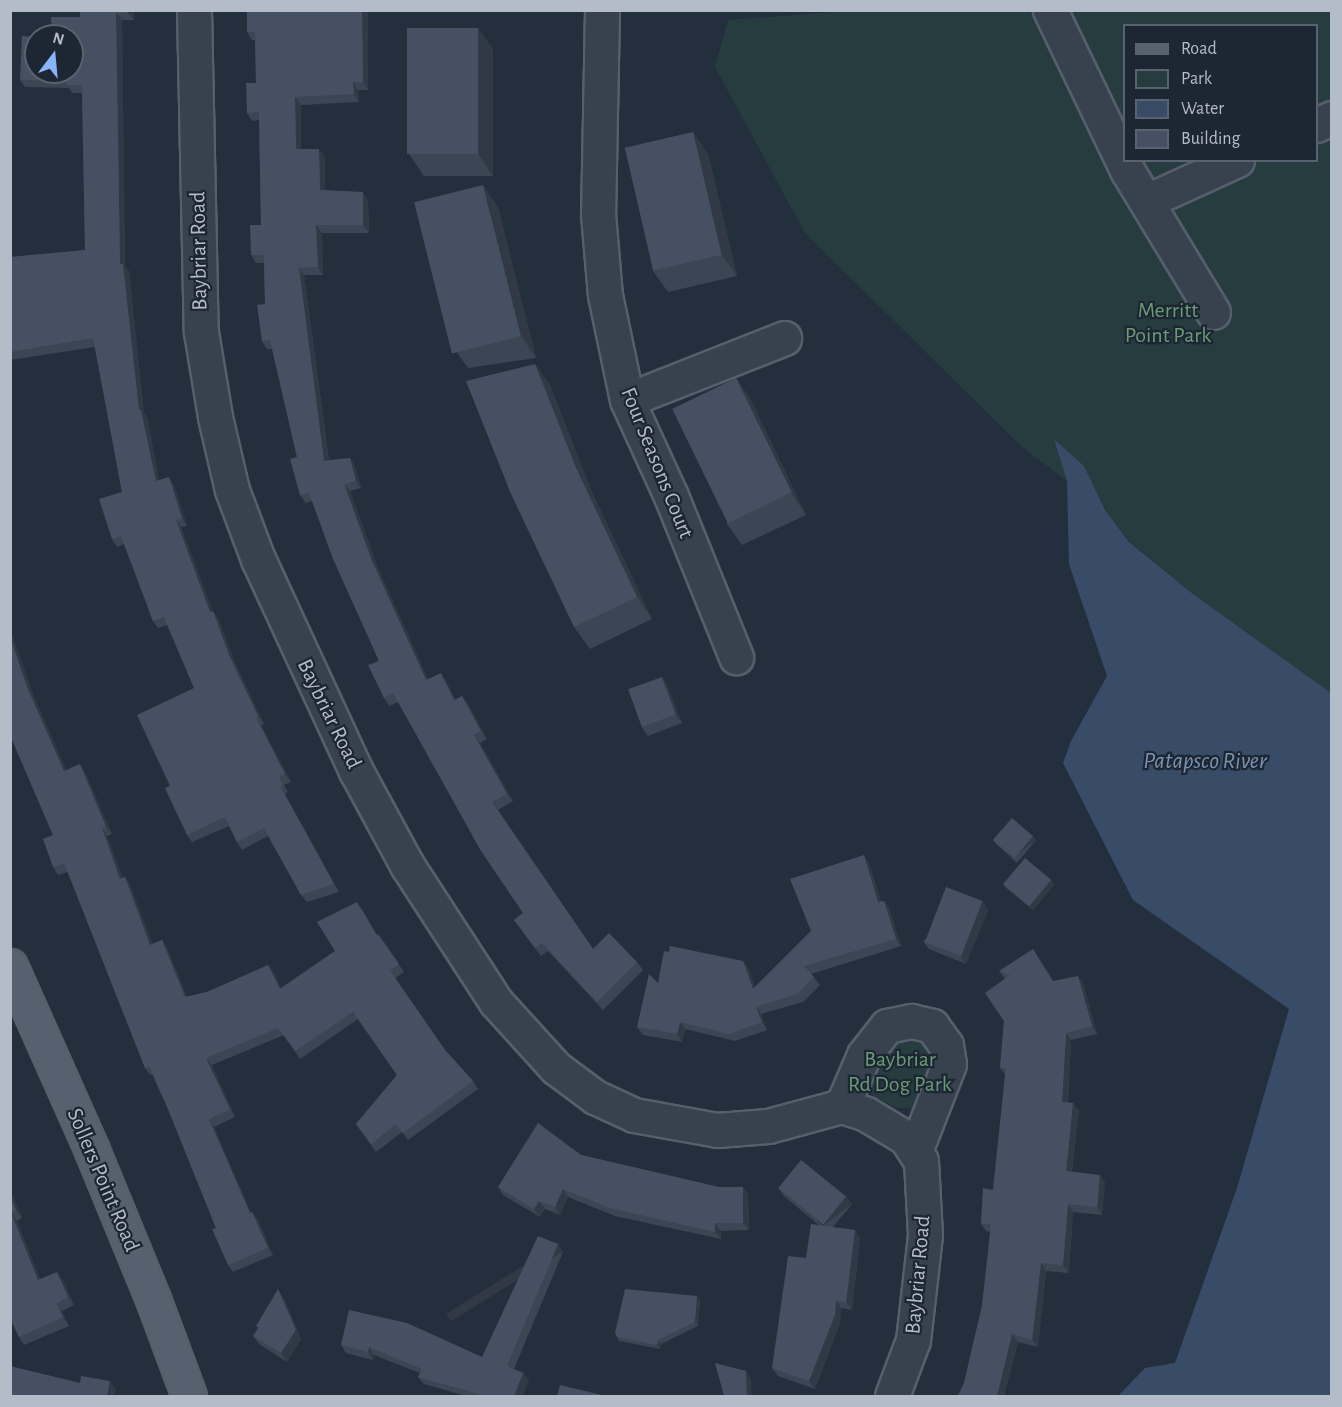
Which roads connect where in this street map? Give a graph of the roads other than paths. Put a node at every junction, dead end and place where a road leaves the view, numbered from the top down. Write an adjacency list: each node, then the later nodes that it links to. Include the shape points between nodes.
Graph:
1 (194, 10): 15 (street, Baybriar Road, via 201,332 214,417 232,490 310,676 407,865 496,1002 556,1068 596,1098 634,1115 717,1130 768,1126)
2 (602, 10): 12 (street, Four Seasons Court, via 598,214 605,295)
3 (1050, 10): 7 (street)
4 (1332, 118): 5 (street)
5 (1318, 125)
6 (1123, 162): 9 (street)
7 (1123, 162)
8 (1233, 162): 9 (street)
9 (1147, 201): 10 (street)
10 (1213, 312)
11 (784, 338): 12 (street)
12 (627, 400): 13 (street, Four Seasons Court, via 671,496)
13 (736, 657)
14 (10, 966): 17 (main road, Sollers Point Road, via 100,1170)
15 (842, 1106): 16 (street, Baybriar Road, via 886,1124 906,1138); 16 (street, via 864,1055 888,1026 911,1021 932,1026 946,1045 950,1065)
16 (915, 1151): 18 (street, Baybriar Road, via 921,1161 924,1192 921,1280 913,1340)
17 (189, 1396)
18 (892, 1396)

